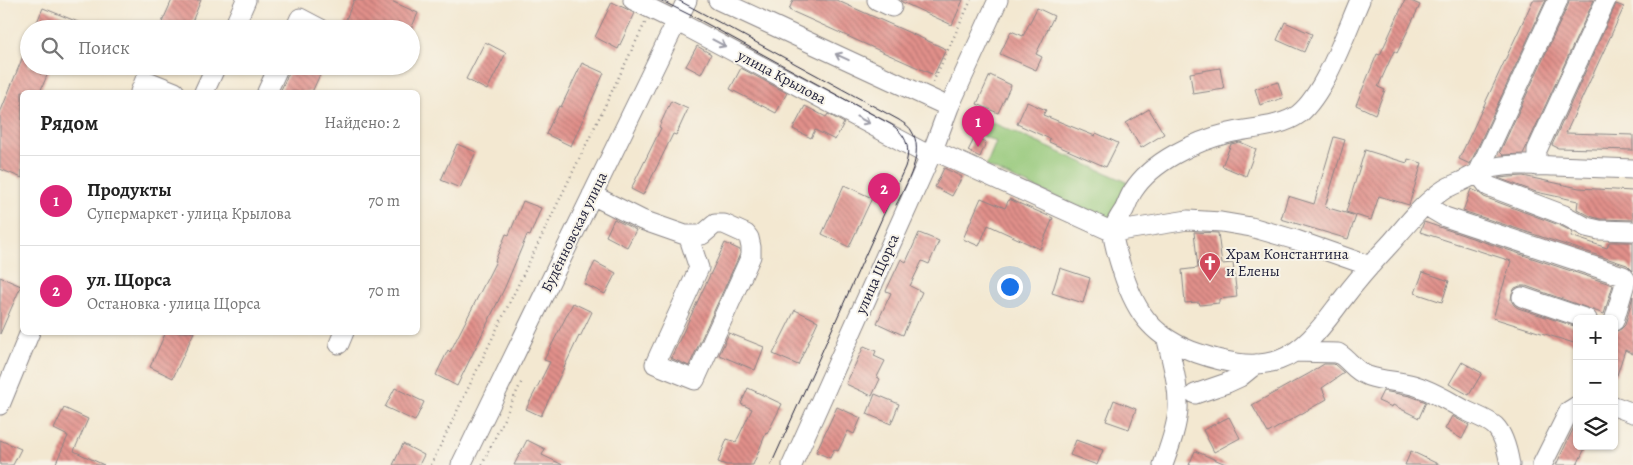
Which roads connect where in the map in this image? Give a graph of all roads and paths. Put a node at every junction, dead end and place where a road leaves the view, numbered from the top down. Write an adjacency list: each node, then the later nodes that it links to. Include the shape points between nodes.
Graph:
1 (246, 0): 11 (street)
2 (633, 0): 10 (street, улица Крылова)
3 (687, 0): 12 (street, Будённовская улица)
4 (718, 0): 20 (street, one-way to 4)
5 (971, 0): 15 (path)
6 (998, 0): 20 (street, улица Щорса)
7 (1360, 0): 28 (street, via 1327,75 1310,104 1282,123 1226,134 1164,161 1133,190)
8 (1558, 0): 24 (street)
9 (1606, 0): 22 (street, via 1537,150)
10 (651, 9): 12 (street, улица Крылова); 45 (path)
11 (237, 20)
12 (676, 20): 21 (street, улица Крылова, one-way to 21); 25 (street, Будённовская улица)
13 (212, 75): 18 (street)
14 (275, 75): 19 (street)
15 (930, 88)
16 (141, 90): 17 (street, via 145,80)
17 (170, 90)
18 (205, 90)
19 (268, 90)
20 (949, 107): 21 (street, улица Щорса)
21 (932, 153): 28 (street, улица Крылова); 47 (street, улица Щорса)
22 (1537, 166): 23 (street); 24 (street, via 1504,166)
23 (1633, 169)
24 (1478, 173): 26 (street, via 1445,189); 27 (street, via 1488,186 1586,226 1599,230)
25 (592, 195): 29 (street, via 642,220); 46 (street, Будённовская улица)
26 (1428, 203): 30 (street); 33 (street, via 1445,217 1623,276 1625,287)
27 (1633, 231)
28 (1113, 232): 30 (street, via 1177,221 1221,222 1296,240); 35 (street, via 1132,297 1150,325)
29 (688, 235): 29 (street, via 702,235 715,224 724,224 746,234 751,247 751,256 695,380 656,364 699,268)
30 (1370, 266): 36 (street, via 1316,334)
31 (1522, 297): 32 (street)
32 (1575, 315)
33 (1616, 315)
34 (29, 335): 40 (street)
35 (1167, 340): 37 (street); 43 (street)
36 (1294, 352): 38 (street, via 1281,359); 49 (street, via 1338,353 1362,373 1414,385 1484,420 1499,432)
37 (1218, 360): 38 (street); 39 (street)
38 (1256, 364): 39 (street, via 1227,384)
39 (1195, 394): 43 (street)
40 (0, 405)
41 (1618, 407): 44 (street)
42 (1573, 409): 50 (street)
43 (1178, 410): 48 (street)
44 (1633, 413)
45 (431, 465)
46 (462, 465)
47 (792, 465)
48 (1163, 465)
49 (1510, 465)
50 (1542, 465)

